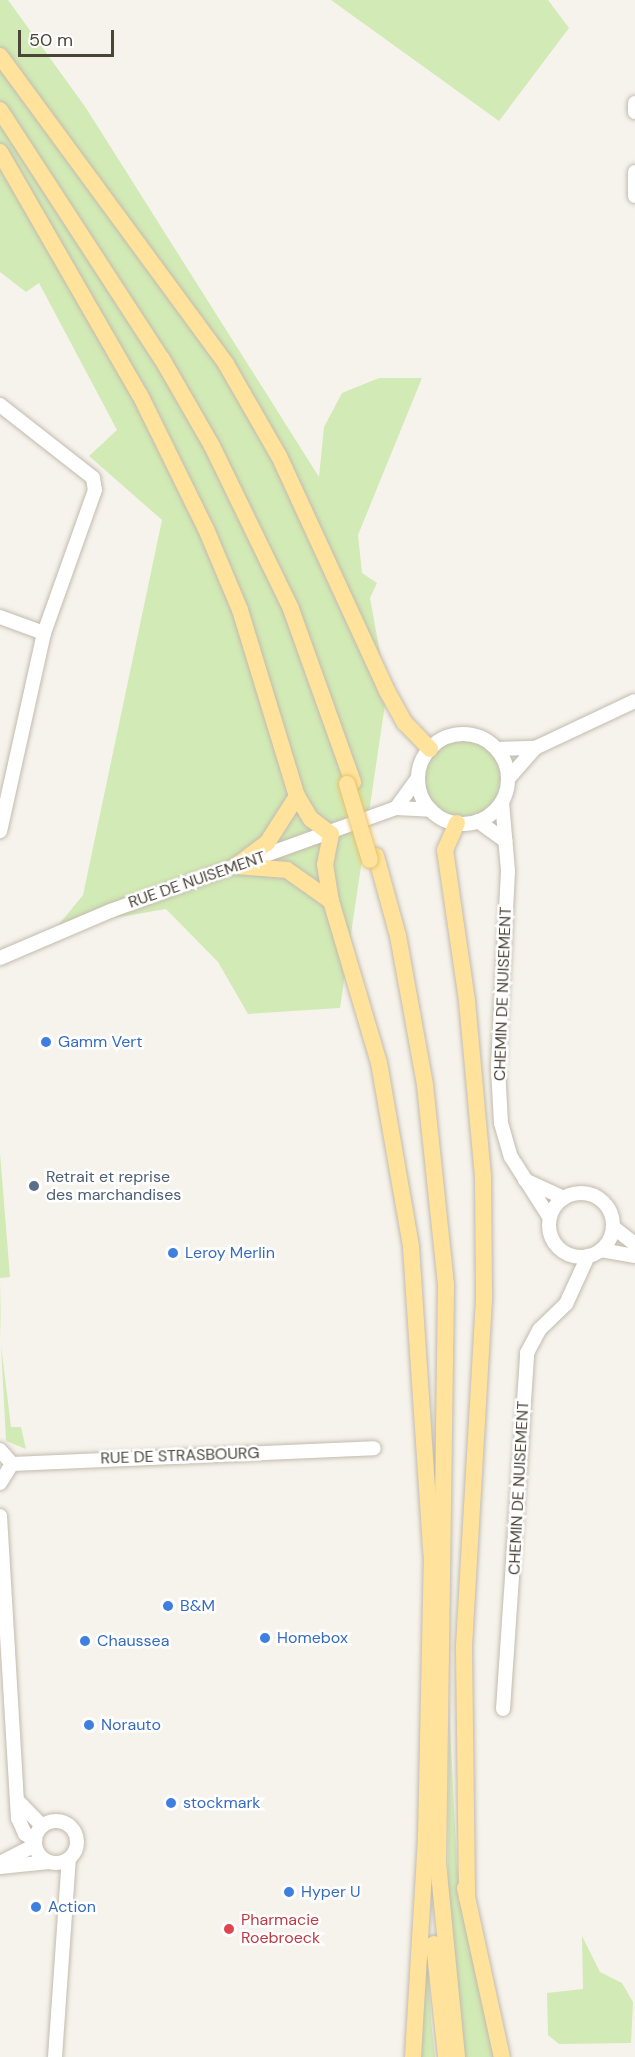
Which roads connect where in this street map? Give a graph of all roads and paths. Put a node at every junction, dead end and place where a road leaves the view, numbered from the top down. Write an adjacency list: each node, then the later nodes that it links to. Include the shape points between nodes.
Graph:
1 (0, 56): 14 (main road, via 226,364 279,456 387,691 405,723)
2 (635, 103): 4 (street)
3 (0, 110): 18 (main road, via 162,359 227,476 291,609)
4 (635, 112)
5 (0, 124): 18 (main road, via 151,355 247,527)
6 (0, 152): 19 (main road, via 140,395 206,529 240,610)
7 (635, 172): 8 (street)
8 (635, 196)
9 (0, 405): 11 (street, via 93,478 94,490)
10 (0, 617): 11 (street)
11 (44, 633): 25 (street)
12 (635, 701): 13 (street)
13 (536, 748): 15 (street); 17 (street)
14 (430, 749): 15 (street, via 464,734); 16 (street)
15 (497, 749): 17 (street)
16 (418, 778): 21 (street); 22 (street)
17 (508, 779): 20 (street)
18 (350, 783): 28 (main road, bridge)
19 (297, 796): 26 (main road, via 311,819); 29 (main road, via 267,843)
20 (502, 802): 23 (street); 27 (street, CHEMIN DE NUISEMENT)
21 (396, 808): 22 (street, RUE DE NUISEMENT); 26 (street, RUE DE NUISEMENT)
22 (431, 810): 24 (street)
23 (478, 821): 24 (street); 27 (street)
24 (457, 823): 57 (main road, via 445,850 467,1001 483,1188 484,1299 464,1649)
25 (0, 831)
26 (331, 834): 29 (street, RUE DE NUISEMENT); 30 (main road, via 325,864)
27 (506, 841): 33 (street, CHEMIN DE NUISEMENT, via 498,1069 501,1123)
28 (373, 858): 32 (main road, via 398,936); 47 (main road, via 414,1066 433,1242 437,1400)
29 (236, 866): 30 (main road, via 287,870); 31 (street, RUE DE NUISEMENT)
30 (331, 901): 47 (main road, via 379,1063 411,1247)
31 (0, 958)
32 (424, 1085): 57 (main road, via 436,1131 453,1282 456,1809); 61 (main road, via 446,1286 438,1863)
33 (523, 1179): 34 (street); 35 (street, CHEMIN DE NUISEMENT)
34 (564, 1198): 35 (street); 36 (street, via 580,1193 597,1197 610,1210)
35 (550, 1218): 39 (street, via 551,1235)
36 (613, 1227): 37 (street); 38 (street)
37 (635, 1244)
38 (595, 1253): 39 (street); 40 (street); 41 (street, CHEMIN DE NUISEMENT)
39 (569, 1254): 41 (street)
40 (635, 1256)
41 (574, 1282): 49 (street, CHEMIN DE NUISEMENT, via 566,1304 540,1329 526,1353)
42 (374, 1448): 44 (street, RUE DE STRASBOURG)
43 (0, 1450): 44 (street)
44 (12, 1464): 45 (street)
45 (0, 1483)
46 (0, 1516): 48 (street)
47 (431, 1552): 52 (main road)
48 (4, 1633): 50 (street)
49 (503, 1709)
50 (20, 1803): 51 (street); 53 (street, via 21,1826)
51 (42, 1826): 53 (street); 54 (street, via 61,1822 72,1829 76,1848)
52 (426, 1838): 59 (main road); 60 (main road)
53 (35, 1843): 54 (street); 55 (street)
54 (58, 1862): 56 (street); 58 (street, via 66,1878)
55 (0, 1863)
56 (0, 1868)
57 (467, 1898): 62 (main road)
58 (55, 2057)
59 (413, 2057)
60 (446, 2057)
61 (458, 2057)
62 (502, 2057)

